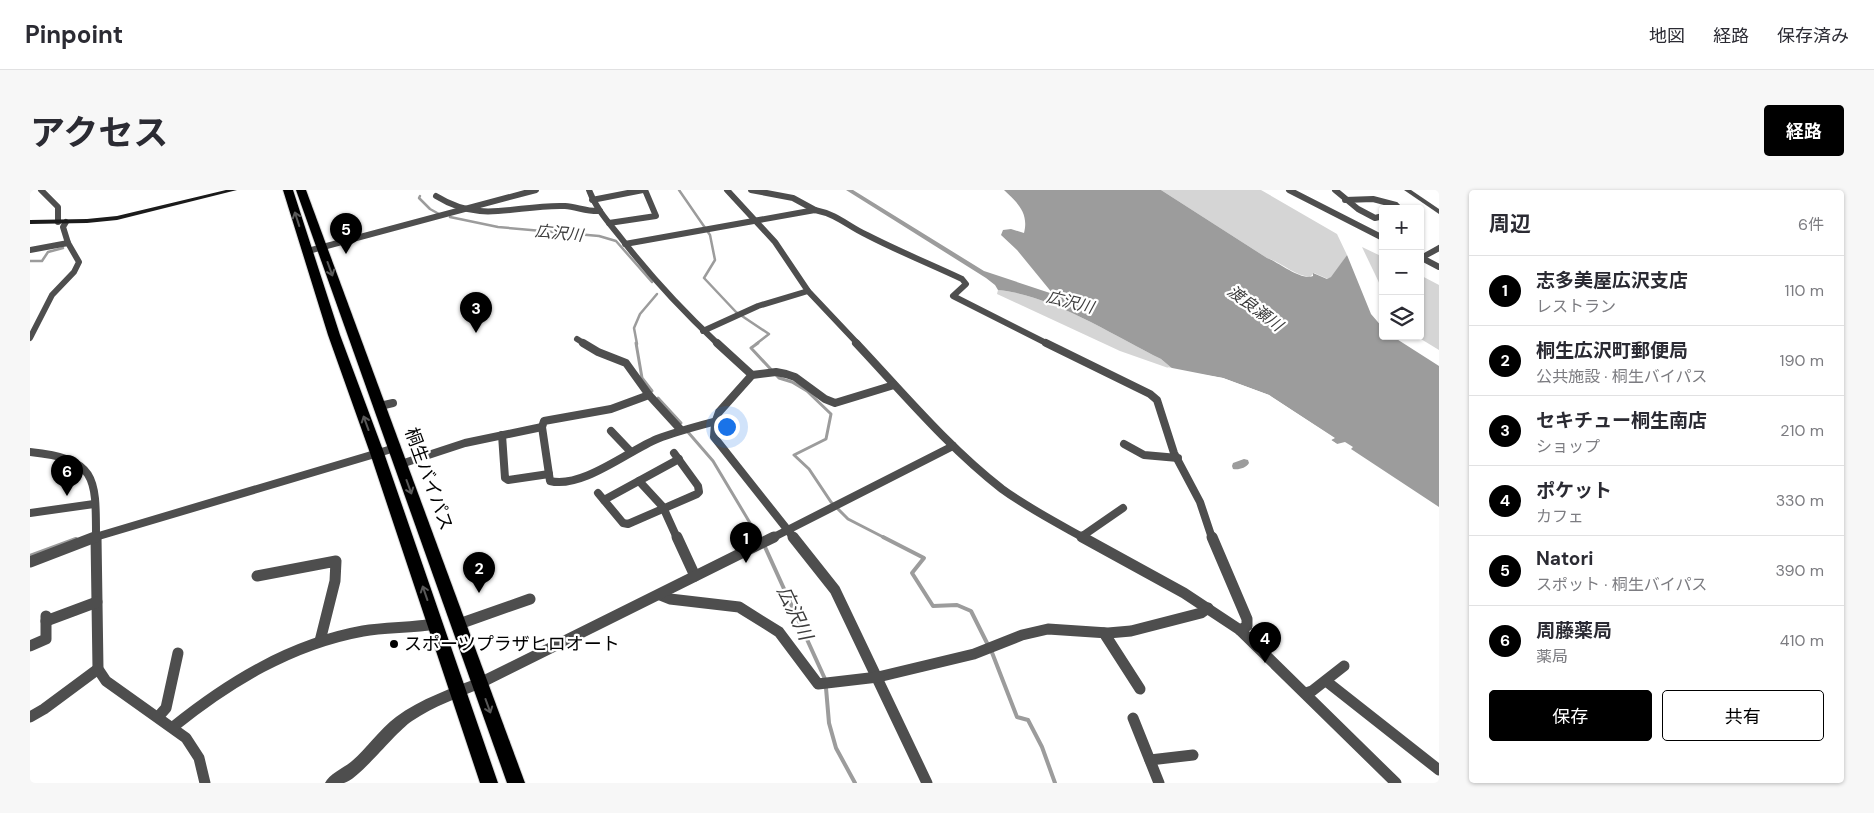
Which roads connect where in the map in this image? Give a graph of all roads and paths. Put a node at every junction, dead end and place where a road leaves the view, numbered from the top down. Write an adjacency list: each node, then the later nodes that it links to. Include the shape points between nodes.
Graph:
1 (41, 190): 26 (street, via 58,206)
2 (234, 190): 27 (main road, via 122,217)
3 (288, 190): 35 (highway, one-way to 3)
4 (301, 190): 32 (highway, 桐生バイパス)
5 (536, 190): 18 (street)
6 (590, 190): 14 (street)
7 (644, 190): 14 (street); 28 (street, via 656,216)
8 (727, 190): 24 (street)
9 (751, 190): 19 (street, via 793,198)
10 (1289, 190): 22 (street)
11 (1334, 190): 15 (street)
12 (1407, 190): 21 (street)
13 (436, 196): 18 (street)
14 (592, 200): 20 (street)
15 (1345, 200): 16 (street, via 1381,200); 17 (street)
16 (1396, 205)
17 (1358, 209): 22 (street); 23 (street)
18 (462, 210): 20 (street, via 488,213 566,206); 32 (street)
19 (815, 210): 24 (street); 57 (street, via 834,215 864,234 962,279 966,284 954,294 957,299 1150,394 1162,411 1171,447)
20 (600, 211): 28 (street)
21 (1439, 212)
22 (1335, 214): 29 (street)
23 (1379, 217)
24 (755, 220): 31 (street); 39 (street, via 776,242)
25 (30, 222): 26 (main road)
26 (58, 222): 27 (main road)
27 (66, 222): 30 (street, via 63,227)
28 (609, 222): 31 (street)
29 (1379, 236)
30 (68, 243): 34 (street); 41 (street, via 79,262 77,270 56,290)
31 (625, 244): 40 (street)
32 (322, 248): 35 (street); 53 (highway, 桐生バイパス, one-way to 53, via 386,405)
33 (1439, 248): 36 (street)
34 (30, 250)
35 (308, 251): 56 (highway, one-way to 35, via 334,336)
36 (1424, 256)
37 (1424, 259): 38 (street)
38 (1439, 267)
39 (808, 291): 40 (street, via 766,303); 44 (street)
40 (703, 331): 43 (street)
41 (30, 338)
42 (577, 339): 45 (street, via 626,363)
43 (752, 375): 44 (street, via 786,373 835,403); 46 (street, via 725,401)
44 (894, 385): 52 (street)
45 (649, 395): 47 (street, via 611,410 544,421); 48 (street)
46 (714, 422): 48 (street); 65 (street, via 714,437)
47 (542, 427): 50 (street); 59 (street)
48 (681, 430): 55 (street)
49 (611, 431): 55 (street)
50 (502, 435): 58 (street, via 457,445); 59 (street, via 505,478)
51 (1124, 444): 57 (street, via 1144,455)
52 (953, 446): 65 (street); 67 (street, via 1009,493)
53 (395, 448): 56 (street); 58 (highway, 桐生バイパス)
54 (30, 452): 61 (street, via 54,454 70,459 82,468 92,482 96,496)
55 (631, 452): 59 (street, via 585,476 562,483 552,483)
56 (377, 453): 66 (street); 76 (highway, one-way to 56)
57 (1178, 458): 78 (street, via 1200,502 1246,619 1247,626)
58 (401, 464): 77 (highway, 桐生バイパス, one-way to 77)
59 (549, 474)
60 (638, 481): 62 (street); 62 (street, via 601,496 623,523 628,524); 62 (street, via 677,456 699,492)
61 (94, 504): 64 (street); 66 (street)
62 (662, 507): 70 (street)
63 (1123, 508): 67 (street)
64 (30, 513)
65 (789, 529): 70 (street); 85 (street, via 835,590)
66 (97, 536): 68 (street); 73 (street)
67 (1081, 537): 74 (street)
68 (30, 562)
69 (257, 576): 80 (street, via 336,561 335,581)
70 (695, 576): 71 (street)
71 (660, 595): 85 (street, via 739,607 779,632 818,684); 87 (street)
72 (530, 599): 77 (street)
73 (97, 602): 75 (street); 84 (street)
74 (1208, 608): 78 (street); 79 (street, via 1201,613 1130,631)
75 (46, 619): 81 (street, via 46,639)
76 (436, 624): 80 (street, via 363,631); 89 (highway)
77 (459, 624): 87 (highway, 桐生バイパス)
78 (1240, 630): 90 (street)
79 (1104, 633): 85 (street, via 1048,629 1022,635 974,654); 88 (street)
80 (320, 641): 94 (street, via 262,667 192,711)
81 (30, 646)
82 (178, 653): 92 (street, via 166,708)
83 (1344, 666): 86 (street)
84 (98, 669): 91 (street); 92 (street, via 106,681)
85 (878, 677): 102 (street)
86 (1326, 681): 90 (street); 97 (street)
87 (480, 683): 89 (street); 101 (highway, 桐生バイパス, one-way to 101)
88 (1140, 689)
89 (458, 693): 99 (street, via 405,718 358,766); 100 (highway)
90 (1306, 693): 104 (street)
91 (30, 717)
92 (158, 717): 94 (street)
93 (1133, 718): 96 (street)
94 (173, 727): 98 (street, via 186,738 199,758)
95 (1193, 755): 96 (street)
96 (1150, 760): 103 (street)
97 (1439, 770)
98 (205, 783)
99 (332, 783)
100 (489, 783)
101 (516, 783)
102 (927, 783)
103 (1159, 783)
104 (1396, 783)

